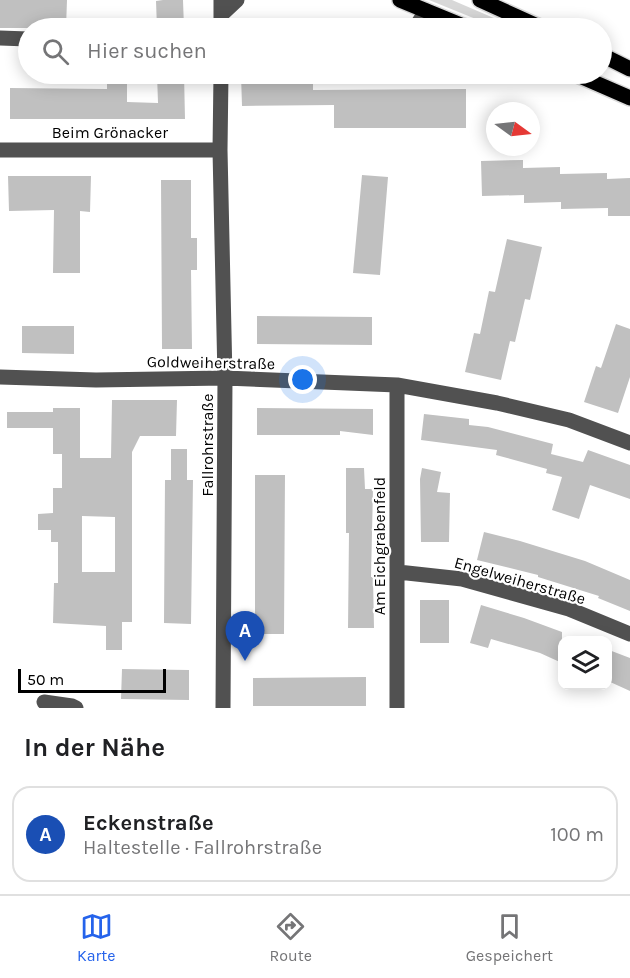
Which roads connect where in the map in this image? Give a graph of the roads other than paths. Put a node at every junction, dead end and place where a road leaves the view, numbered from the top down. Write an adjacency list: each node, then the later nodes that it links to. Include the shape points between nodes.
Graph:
1 (237, 0): 5 (street)
2 (400, 0): 4 (main road)
3 (480, 0): 8 (main road)
4 (426, 11): 6 (street); 7 (main road)
5 (221, 15)
6 (421, 18)
7 (443, 18)
8 (520, 18)
9 (0, 38): 10 (street)
10 (18, 39)
11 (612, 60): 12 (main road)
12 (630, 69)
13 (220, 84): 17 (street, Fallrohrstraße)
14 (598, 84): 15 (main road)
15 (630, 98)
16 (0, 150): 17 (street, Beim Grönacker)
17 (220, 150): 19 (street, Fallrohrstraße)
18 (0, 377): 19 (street, Goldweiherstraße)
19 (225, 378): 20 (street, Goldweiherstraße); 26 (street, Fallrohrstraße)
20 (397, 385): 21 (street, Goldweiherstraße, via 570,420); 22 (street, Am Eichgrabenfeld)
21 (630, 443)
22 (398, 572): 23 (street, Engelweiherstraße, via 462,579 569,609); 27 (street, Am Eichgrabenfeld)
23 (630, 634)
24 (44, 702): 25 (street)
25 (76, 708)
26 (223, 708)
27 (397, 708)

